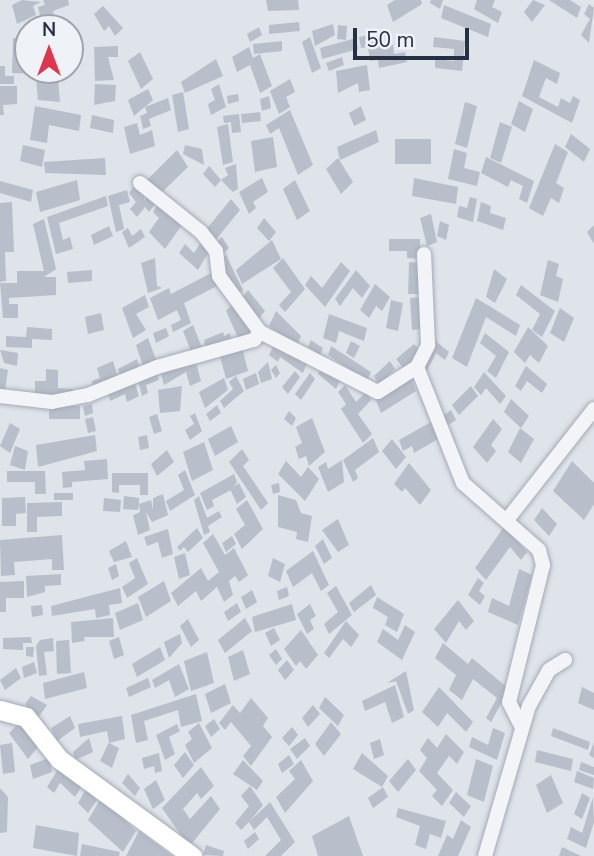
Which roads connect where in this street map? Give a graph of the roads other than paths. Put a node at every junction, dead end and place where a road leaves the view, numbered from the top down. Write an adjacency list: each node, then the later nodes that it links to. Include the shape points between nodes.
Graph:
1 (140, 183): 3 (street, via 201,232 216,251 219,276)
2 (424, 254): 4 (street, via 428,345)
3 (260, 332): 4 (street, via 378,392); 5 (street, via 254,340 157,367 88,395 52,402)
4 (416, 367): 7 (street, via 463,483)
5 (0, 396)
6 (594, 409): 7 (street)
7 (507, 520): 10 (street, via 539,550 543,565 509,702)
8 (565, 660): 10 (street, via 549,670)
9 (1, 705): 11 (street, via 26,717 59,759)
10 (522, 728): 12 (street)
11 (192, 856)
12 (485, 856)

